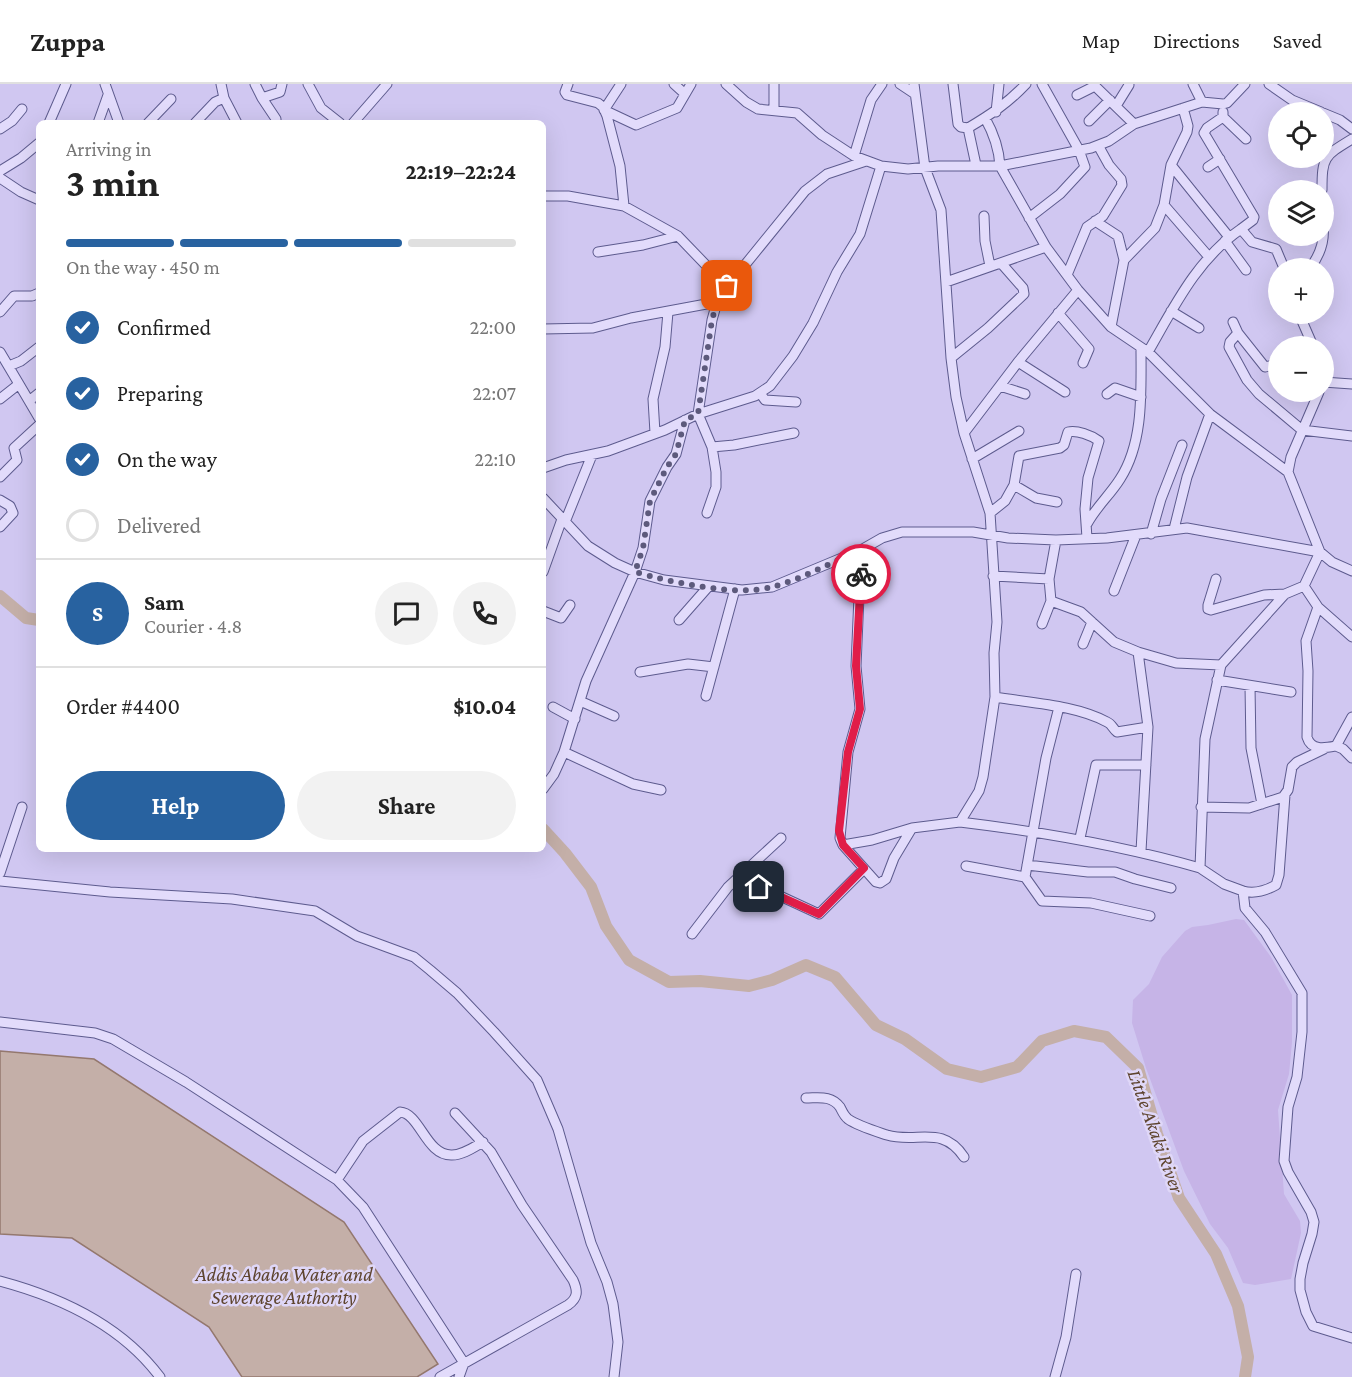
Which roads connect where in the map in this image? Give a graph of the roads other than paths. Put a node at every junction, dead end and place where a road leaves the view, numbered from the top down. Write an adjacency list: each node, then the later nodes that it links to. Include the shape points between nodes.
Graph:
1 (66, 84): 43 (street)
2 (105, 84): 27 (street)
3 (221, 84): 28 (street)
4 (255, 84): 29 (street)
5 (282, 84): 29 (street, via 280,92)
6 (308, 84): 50 (street, via 321,108)
7 (387, 84): 51 (street)
8 (568, 84): 37 (street, via 567,95 598,103)
9 (621, 84): 37 (street)
10 (674, 84): 25 (street)
11 (691, 84): 25 (street)
12 (726, 84): 38 (street, via 754,107)
13 (774, 84): 38 (street)
14 (882, 84): 63 (street, via 869,106)
15 (900, 84): 24 (street)
16 (953, 84): 54 (street, via 958,124)
17 (999, 84): 39 (street)
18 (1026, 84): 39 (street)
19 (1042, 84): 62 (street)
20 (1193, 84): 31 (street)
21 (1245, 84): 34 (street)
22 (1269, 84): 32 (street)
23 (1129, 85): 33 (street)
24 (914, 89): 71 (street)
25 (685, 94): 37 (street, via 677,108 636,124)
26 (1077, 94): 33 (street, via 1095,86)
27 (108, 95): 44 (street); 45 (street)
28 (224, 98): 47 (street); 48 (street)
29 (262, 98): 49 (street)
30 (171, 99): 46 (street)
31 (1202, 102): 34 (street); 35 (street)
32 (1297, 102)
33 (1113, 103): 52 (street); 53 (street)
34 (1223, 104): 40 (street)
35 (1183, 108): 53 (street); 67 (street, via 1188,132)
36 (22, 109): 55 (street)
37 (604, 110): 78 (street, via 620,166)
38 (774, 110): 63 (street, via 801,116)
39 (996, 112): 41 (street)
40 (1223, 117): 57 (street); 64 (street, via 1204,133)
41 (985, 118): 54 (street); 69 (street, via 997,145)
42 (1334, 118): 56 (street)
43 (50, 120)
44 (99, 120)
45 (117, 120)
46 (151, 120)
47 (198, 120)
48 (235, 120)
49 (276, 120)
50 (336, 120)
51 (356, 120)
52 (1089, 122)
53 (1134, 124): 60 (street)
54 (968, 128): 66 (street)
55 (0, 129)
56 (1352, 129)
57 (1246, 139)
58 (1352, 139): 61 (street)
59 (36, 146): 72 (street)
60 (1099, 147): 62 (street); 81 (street, via 1122,185 1104,216)
61 (1335, 149): 74 (street, via 1324,163)
62 (1079, 150): 69 (street); 80 (street, via 1084,169)
63 (854, 156): 65 (street)
64 (1220, 159): 70 (street); 82 (street, via 1254,217)
65 (866, 161): 68 (street); 95 (street, via 826,174 811,185)
66 (976, 165): 69 (street); 71 (street)
67 (1171, 165): 77 (street); 84 (street)
68 (881, 166): 71 (street); 120 (street, via 862,229 813,323 787,365)
69 (1000, 166): 80 (street)
70 (1208, 167)
71 (926, 168): 94 (street, via 941,210)
72 (0, 171)
73 (0, 178): 76 (street)
74 (1323, 180)
75 (546, 196): 78 (street, via 577,197)
76 (36, 199)
77 (1164, 205): 87 (street); 89 (street, via 1155,228)
78 (624, 206): 83 (street)
79 (984, 216): 91 (street)
80 (1029, 218): 85 (street)
81 (1095, 222): 89 (street, via 1118,236); 93 (street, via 1087,227)
82 (1241, 229): 84 (street); 88 (street, via 1252,242 1276,249)
83 (678, 236): 86 (street); 95 (street)
84 (1227, 239): 87 (street); 92 (street)
85 (1046, 247): 90 (street); 93 (street)
86 (598, 252)
87 (1209, 257): 99 (street)
88 (1280, 258)
89 (1124, 260): 104 (street)
90 (1001, 263): 91 (street); 110 (street, via 1024,294)
91 (990, 266): 94 (street)
92 (1246, 270)
93 (1067, 275): 96 (street)
94 (946, 282): 110 (street)
95 (727, 286): 98 (street)
96 (1078, 290): 102 (street); 104 (street)
97 (36, 294): 100 (street, via 14,296)
98 (717, 302): 101 (street); 130 (street)
99 (1171, 311): 105 (street); 109 (street)
100 (0, 312)
101 (669, 312): 106 (street, via 593,328); 138 (street, via 666,347 653,399)
102 (1058, 313): 112 (street); 113 (street, via 1089,350)
103 (1233, 322): 107 (street)
104 (1111, 327): 109 (street)
105 (1199, 328)
106 (546, 330)
107 (1239, 333): 114 (street); 134 (street, via 1229,344 1247,380 1270,405)
108 (36, 349): 111 (street, via 21,361)
109 (1145, 350): 124 (street); 131 (street)
110 (951, 358): 137 (street)
111 (3, 360): 116 (street)
112 (1018, 362): 118 (street); 119 (street)
113 (1083, 363)
114 (1268, 365)
115 (1334, 383): 117 (street)
116 (19, 384): 125 (street); 126 (street)
117 (1352, 384)
118 (1000, 387): 121 (street); 137 (street)
119 (1065, 392)
120 (760, 393): 127 (street, via 765,400); 130 (street)
121 (1025, 394)
122 (1107, 394): 124 (street, via 1115,388)
123 (36, 395): 126 (street)
124 (1141, 397): 154 (street, via 1128,464)
125 (0, 399)
126 (28, 401): 129 (street)
127 (796, 402)
128 (1315, 402): 134 (street)
129 (36, 413)
130 (698, 414): 132 (street); 141 (street)
131 (1210, 414): 145 (street); 156 (street, via 1187,477)
132 (685, 420): 138 (street); 166 (street, via 676,454 650,501)
133 (36, 428): 146 (street, via 14,448 17,460)
134 (1302, 430): 139 (street); 145 (street)
135 (1019, 431): 143 (street)
136 (794, 433): 141 (street)
137 (964, 433): 143 (street)
138 (655, 434): 142 (street)
139 (1352, 436)
140 (1182, 445): 158 (street)
141 (712, 447): 151 (street, via 716,487)
142 (592, 455): 144 (street); 153 (street)
143 (972, 459): 152 (street)
144 (546, 467)
145 (1288, 472): 163 (street)
146 (0, 477)
147 (1014, 485): 150 (street, via 1036,498); 152 (street, via 1005,501); 154 (street, via 1019,456 1060,448 1070,431 1097,439 1099,446 1088,478)
148 (0, 500): 155 (street, via 13,513)
149 (546, 501): 153 (street)
150 (1057, 502)
151 (707, 513)
152 (990, 513): 157 (street)
153 (563, 520): 164 (street); 166 (street, via 588,546)
154 (1087, 524): 160 (street)
155 (0, 527)
156 (1174, 529): 158 (street); 163 (street)
157 (990, 534): 161 (street); 162 (street, via 902,532); 167 (street)
158 (1151, 534): 159 (street)
159 (1136, 535): 160 (street); 173 (street)
160 (1087, 538): 161 (street)
161 (1056, 540): 168 (street)
162 (861, 550): 172 (street, via 772,587); 216 (street, via 856,666 860,709 848,752 839,831)
163 (1320, 552): 165 (street); 170 (street)
164 (546, 564)
165 (1352, 571)
166 (635, 572): 171 (street); 193 (street)
167 (993, 576): 168 (street); 192 (street, via 997,622)
168 (1049, 579): 175 (street)
169 (1216, 579): 174 (street, via 1208,605 1211,610 1264,595)
170 (1304, 586): 174 (street); 177 (street)
171 (708, 587): 172 (street); 179 (street)
172 (735, 589): 186 (street)
173 (1114, 591)
174 (1285, 594): 185 (street)
175 (1051, 601): 180 (street, via 1081,612); 181 (street)
176 (570, 605): 178 (street, via 561,618)
177 (1318, 607): 182 (street); 201 (street, via 1306,641 1307,737 1308,742)
178 (546, 612)
179 (679, 620)
180 (1092, 622): 183 (street); 184 (street, via 1114,642)
181 (1042, 624)
182 (1352, 637)
183 (1083, 644)
184 (1138, 652): 185 (street, via 1176,663); 199 (street)
185 (1221, 665): 188 (street)
186 (714, 667): 187 (street, via 688,664); 191 (street)
187 (640, 672)
188 (1217, 680): 189 (street); 210 (street, via 1205,739)
189 (1250, 686): 190 (street); 208 (street, via 1251,748)
190 (1291, 692)
191 (706, 696)
192 (995, 697): 195 (street); 211 (street, via 983,777)
193 (580, 701): 196 (street); 198 (street)
194 (553, 707): 198 (street)
195 (1059, 707): 199 (street, via 1108,722 1117,732); 213 (street)
196 (614, 716)
197 (1352, 717): 200 (street)
198 (575, 719): 202 (street)
199 (1148, 727): 204 (street)
200 (1336, 746): 201 (street); 203 (street)
201 (1324, 749): 207 (street, via 1292,767)
202 (564, 752): 205 (street); 206 (street, via 633,784)
203 (1352, 758)
204 (1146, 765): 215 (street, via 1095,765); 217 (street)
205 (546, 785)
206 (661, 790)
207 (1286, 795): 208 (street); 227 (street, via 1276,885 1249,893)
208 (1262, 804): 210 (street, via 1242,809)
209 (22, 807): 222 (street)
210 (1201, 807): 221 (street)
211 (960, 822): 212 (street); 213 (street)
212 (912, 828): 216 (street); 220 (street, via 883,882 876,882)
213 (1033, 830): 215 (street); 218 (street)
214 (782, 838): 224 (street)
215 (1080, 838): 217 (street)
216 (843, 845): 220 (street)
217 (1141, 851): 221 (street)
218 (1028, 865): 223 (street); 226 (street, via 1115,872)
219 (966, 866): 223 (street)
220 (864, 868): 224 (street, via 819,914)
221 (1200, 868): 227 (street)
222 (0, 873)
223 (1024, 877): 228 (street, via 1042,901 1091,903)
224 (739, 878): 229 (street)
225 (0, 881): 243 (street, via 285,905 315,911 357,936 414,957 457,993 537,1080 558,1129 613,1304 618,1342)
226 (1171, 888)
227 (1243, 891): 238 (street, via 1245,908 1265,932 1302,993 1302,1032 1297,1077 1288,1107 1284,1161 1314,1222 1300,1290 1313,1326)
228 (1150, 916)
229 (692, 934)
230 (0, 1022): 235 (street, via 95,1033 113,1039)
231 (806, 1098): 234 (street, via 834,1100 849,1120 888,1135 951,1142)
232 (454, 1113): 233 (street)
233 (483, 1142): 235 (street, via 455,1155 443,1153 430,1143 409,1115 400,1112 363,1141); 239 (street, via 573,1280 576,1296 568,1305)
234 (964, 1157)
235 (337, 1180): 239 (street, via 363,1207)
236 (1076, 1274): 244 (street)
237 (0, 1281): 240 (street, via 84,1313 119,1337 152,1365)
238 (1352, 1338)
239 (464, 1363): 241 (street); 242 (street)
240 (160, 1377)
241 (440, 1377)
242 (459, 1377)
243 (614, 1377)
244 (1055, 1377)

